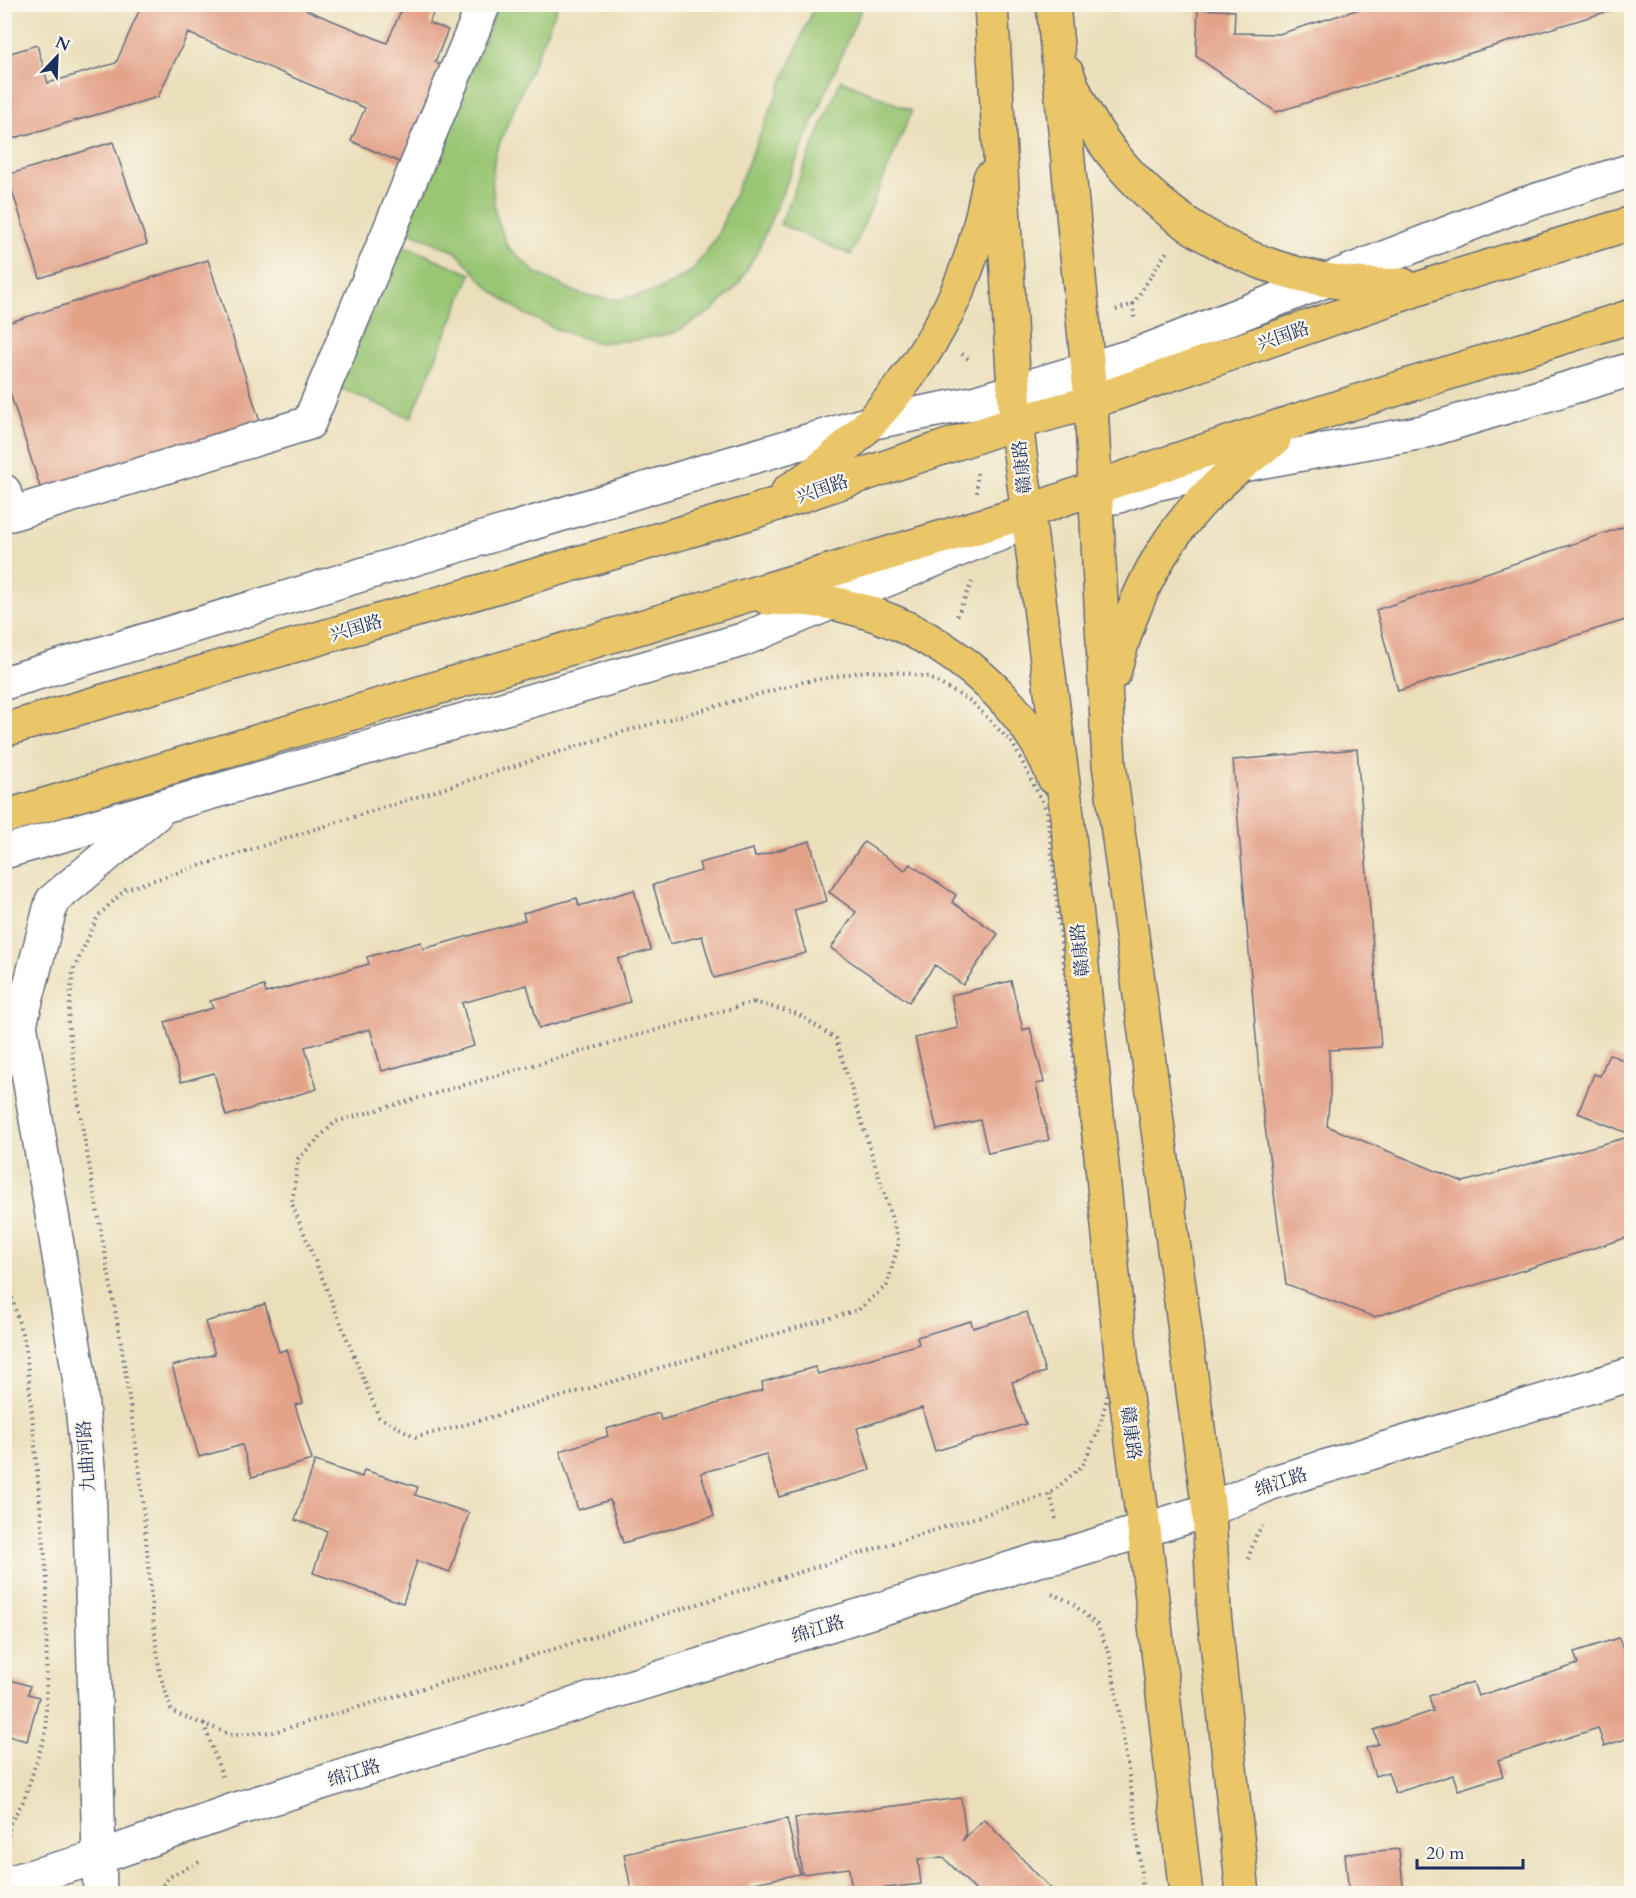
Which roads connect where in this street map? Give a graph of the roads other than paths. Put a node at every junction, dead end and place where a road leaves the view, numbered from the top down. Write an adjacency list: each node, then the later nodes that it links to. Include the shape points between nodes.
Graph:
1 (484, 4): 19 (street, via 309,423 11,514)
2 (991, 4): 5 (main road, 赣康路)
3 (1053, 4): 4 (main road)
4 (1057, 46): 8 (main road, via 1071,85 1091,122 1142,187 1185,223 1245,257); 11 (main road)
5 (996, 83): 13 (main road, 赣康路); 16 (main road, via 992,170 972,254 932,339 904,381)
6 (1632, 170): 8 (street, via 1509,208)
7 (1632, 223): 9 (main road, 兴国路)
8 (1326, 281): 9 (main road, via 1402,285); 11 (street, via 1138,354)
9 (1441, 281): 15 (main road, 兴国路)
10 (1632, 316): 14 (main road)
11 (1087, 369): 13 (street); 15 (main road)
12 (1632, 369): 18 (street, via 1423,432)
13 (1014, 391): 16 (street); 17 (main road, 赣康路)
14 (1360, 400): 18 (main road, via 1280,435); 20 (main road)
15 (1091, 402): 17 (main road, 兴国路); 20 (main road)
16 (868, 423): 21 (main road, via 796,486); 25 (street)
17 (1017, 423): 21 (main road, 兴国路); 22 (main road, 赣康路)
18 (1237, 466): 20 (street); 27 (main road, via 1184,520 1158,556 1139,595 1123,635 1113,678)
19 (4, 491)
20 (1096, 495): 22 (main road); 27 (main road)
21 (753, 513): 26 (main road, 兴国路)
22 (1028, 519): 23 (main road); 24 (street); 29 (main road, 赣康路)
23 (723, 602): 24 (main road, via 763,598); 30 (main road)
24 (829, 603): 28 (street, via 742,640); 29 (main road, via 882,616 919,633 982,677 1032,736 1052,770)
25 (4, 682)
26 (4, 730)
27 (1109, 764): 34 (main road)
28 (165, 806): 31 (street); 32 (street, via 52,901)
29 (1066, 806): 35 (main road, 赣康路, via 1123,1375)
30 (4, 817)
31 (4, 852)
32 (12, 1017): 36 (street, 九曲河路, via 79,1375 89,1478)
33 (1632, 1374): 34 (street, 绵江路, via 1271,1483)
34 (1209, 1510): 35 (street, 绵江路); 40 (main road, via 1214,1612)
35 (1144, 1529): 36 (street, 绵江路, via 234,1810); 39 (main road, 赣康路)
36 (100, 1857): 37 (street, 绵江路); 38 (street, 九曲河路)
37 (4, 1884)
38 (100, 1893)
39 (1186, 1893)
40 (1243, 1893)

